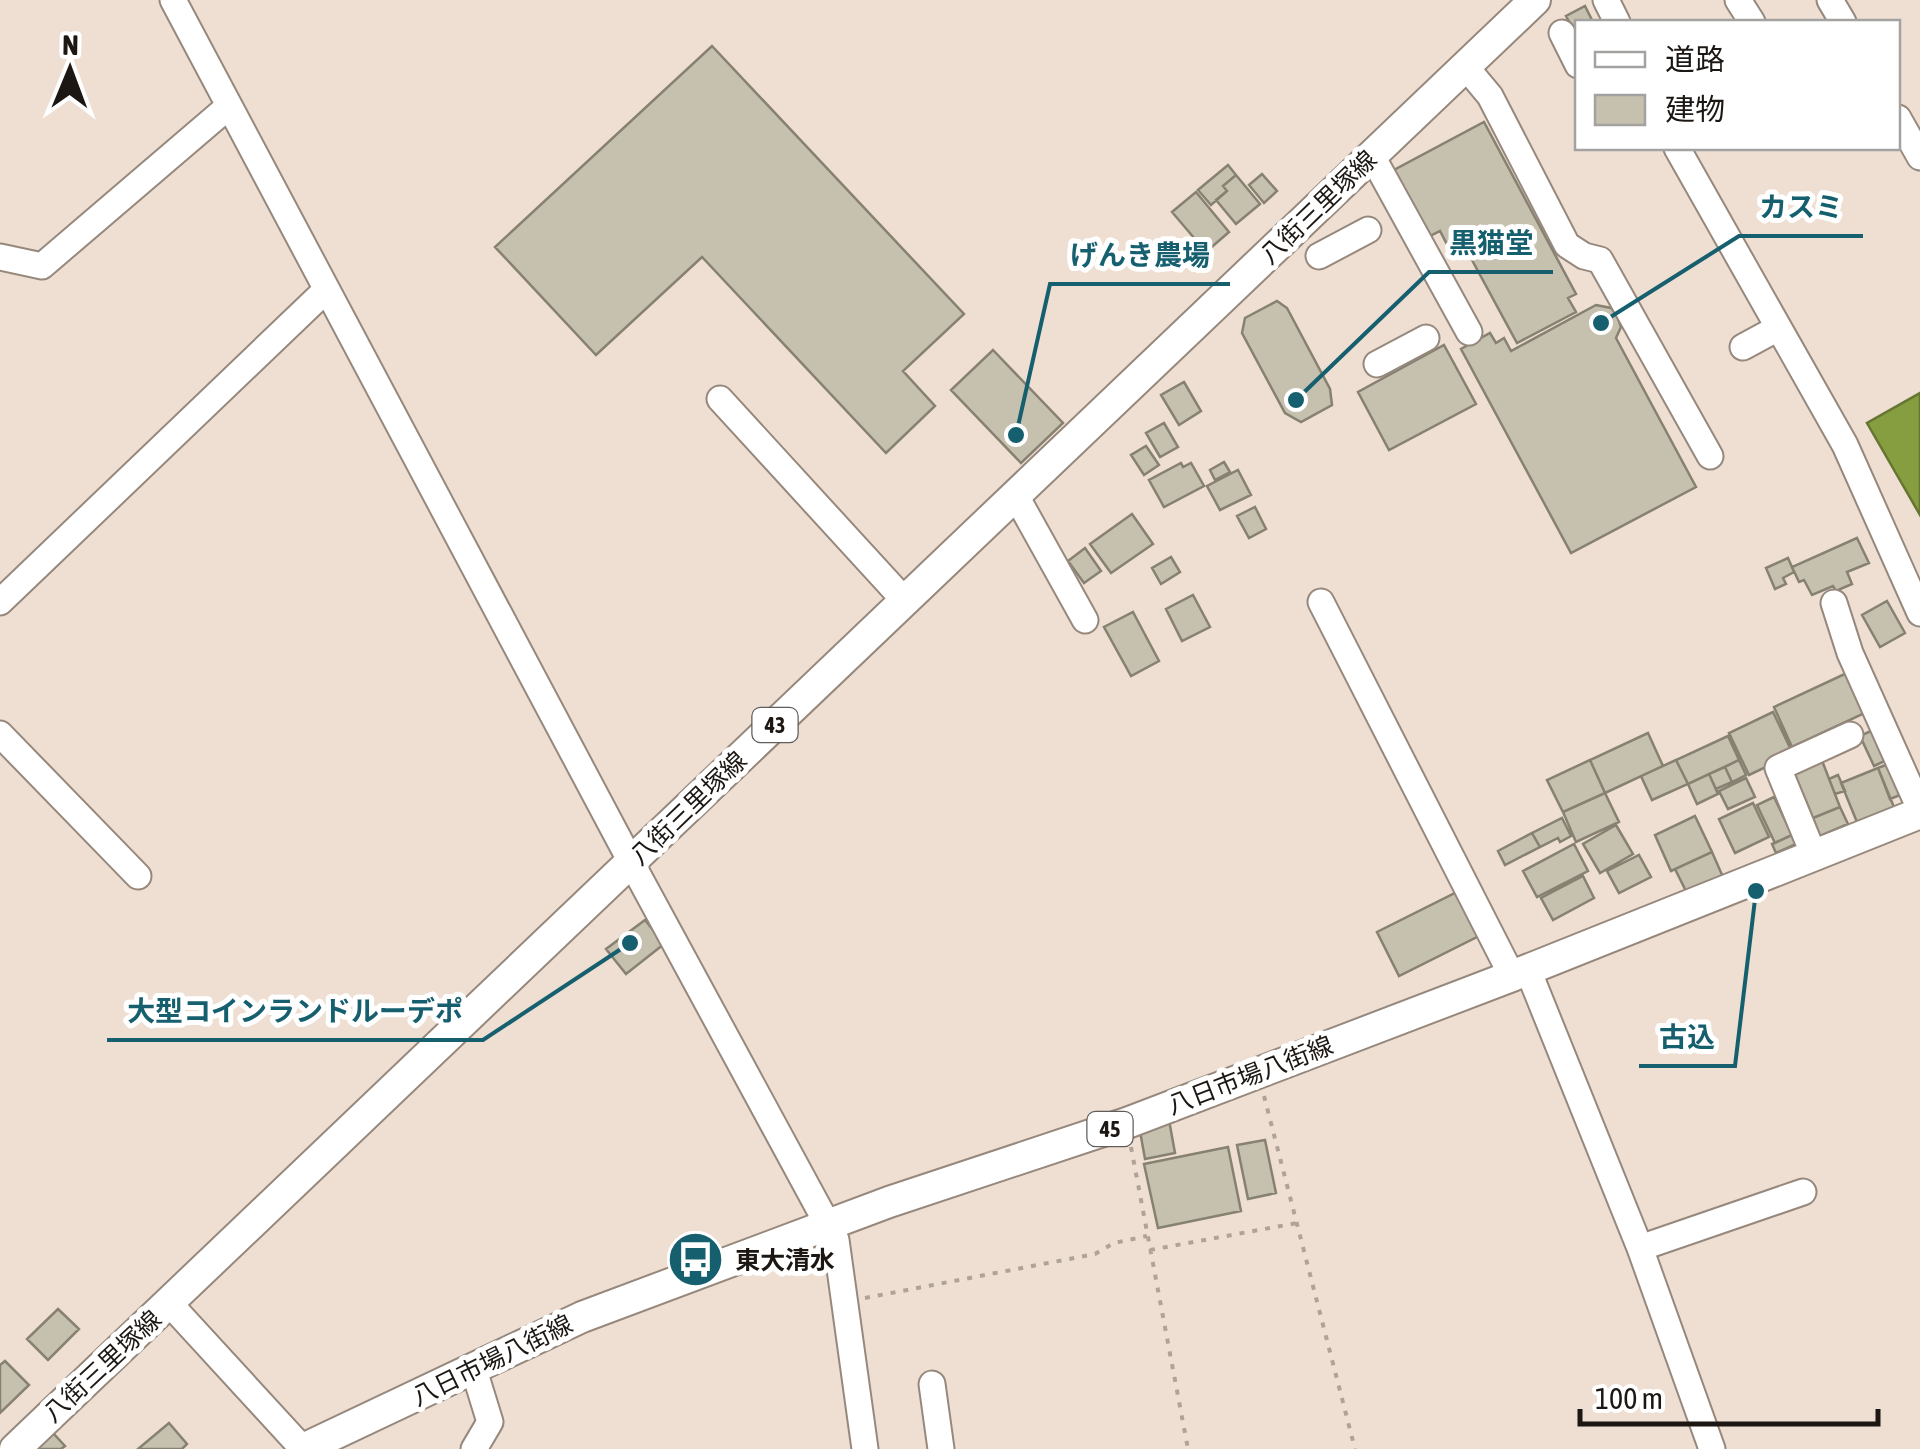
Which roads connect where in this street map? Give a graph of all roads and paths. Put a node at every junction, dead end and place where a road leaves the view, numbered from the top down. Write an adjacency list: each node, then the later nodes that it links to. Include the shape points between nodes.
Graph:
1 (173, 0): 6 (street)
2 (1534, 0): 5 (main road, 八街三里塚線 / 43)
3 (1562, 34): 4 (street)
4 (1575, 58)
5 (1465, 66): 9 (main road, 八街三里塚線 / 43); 21 (street, via 1490,96 1567,245 1600,260)
6 (229, 106): 13 (street, via 42,266); 14 (street)
7 (1900, 122): 10 (street)
8 (1678, 150): 15 (street)
9 (1372, 156): 12 (main road, 八街三里塚線 / 43); 16 (street)
10 (1920, 157)
11 (1368, 230): 12 (street)
12 (1311, 241): 22 (main road, 八街三里塚線 / 43)
13 (0, 257)
14 (326, 290): 24 (street); 33 (street)
15 (1778, 328): 18 (street); 27 (street, via 1845,445)
16 (1469, 332)
17 (1426, 338): 19 (street)
18 (1744, 346)
19 (1376, 364)
20 (720, 399): 23 (street)
21 (1710, 456)
22 (1016, 496): 23 (main road, 八街三里塚線 / 43); 28 (street)
23 (904, 601): 33 (main road, 八街三里塚線 / 43)
24 (0, 602)
25 (1320, 602): 35 (street)
26 (1834, 603): 31 (street)
27 (1920, 614)
28 (1085, 620)
29 (0, 734): 34 (street)
30 (1850, 735): 32 (street, via 1778,768)
31 (1920, 811): 32 (main road, 八日市場八街線 / 45)
32 (1813, 853): 35 (main road, 八日市場八街線 / 45)
33 (631, 862): 40 (street); 44 (main road, 八街三里塚線 / 43)
34 (138, 876)
35 (1520, 973): 36 (main road, 八日市場八街線 / 45); 42 (street)
36 (1257, 1072): 37 (main road, 八日市場八街線 / 45); 39 (path)
37 (1127, 1123): 40 (main road, 八日市場八街線 / 45); 41 (path)
38 (1803, 1192): 42 (street)
39 (1297, 1223): 43 (path); 54 (path)
40 (828, 1225): 45 (street); 46 (main road, 八日市場八街線 / 45, via 582,1317)
41 (1147, 1236): 43 (path); 45 (path, via 1094,1254)
42 (1640, 1248): 55 (street)
43 (1150, 1250): 53 (path)
44 (169, 1302): 48 (main road, 八街三里塚線 / 43); 49 (street)
45 (845, 1302): 51 (street)
46 (474, 1370): 49 (main road, 八日市場八街線 / 45); 50 (street, via 490,1422)
47 (932, 1384): 52 (street)
48 (15, 1449)
49 (303, 1449)
50 (474, 1449)
51 (865, 1449)
52 (941, 1449)
53 (1188, 1449)
54 (1355, 1449)
55 (1712, 1449)

